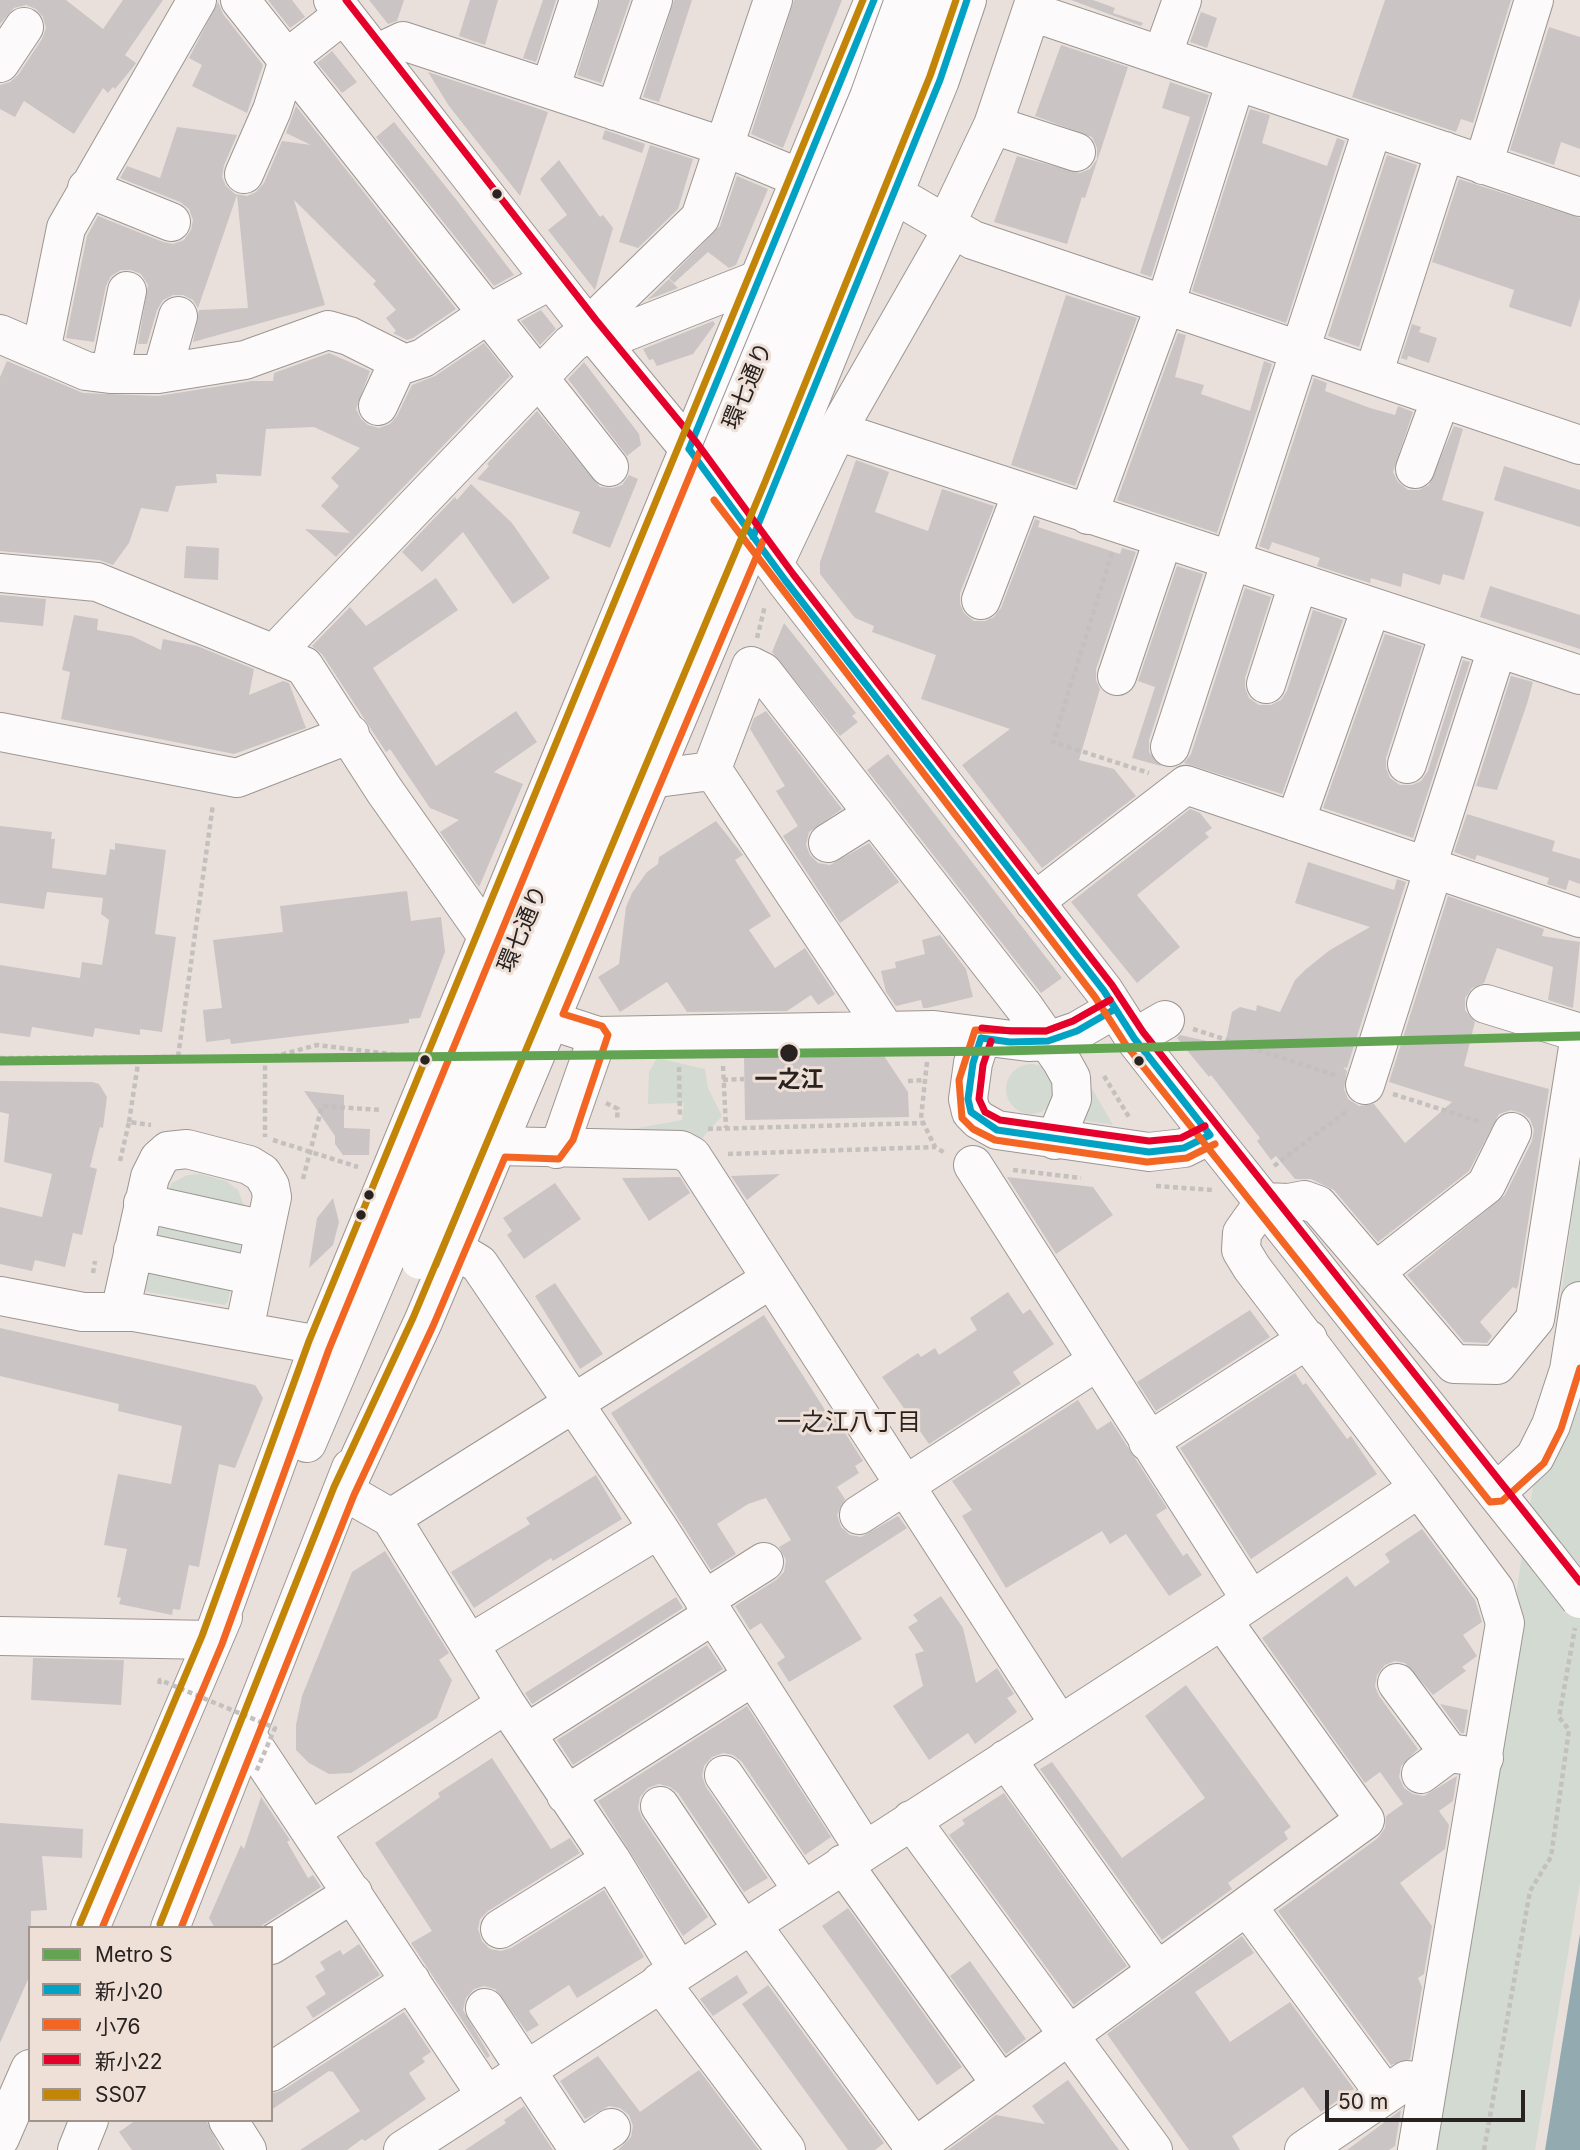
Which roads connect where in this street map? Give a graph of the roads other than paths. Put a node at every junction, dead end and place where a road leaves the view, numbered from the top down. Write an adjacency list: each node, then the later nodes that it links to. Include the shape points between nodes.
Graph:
1 (197, 0): 30 (street)
2 (240, 0): 17 (street)
3 (579, 0): 20 (street)
4 (653, 0): 21 (street)
5 (773, 0): 24 (street)
6 (874, 0): 29 (street)
7 (904, 0): 104 (street, 環七通り, bridge)
8 (937, 0): 104 (street, 環七通り, bridge, via 898,106)
9 (967, 0): 31 (street)
10 (1182, 0): 16 (street)
11 (1534, 0): 27 (street)
12 (339, 7): 15 (street); 17 (street)
13 (1046, 8): 16 (street); 23 (street)
14 (24, 27): 18 (street)
15 (376, 54): 20 (street, via 402,41); 36 (street)
16 (1162, 56): 19 (street)
17 (288, 61): 28 (street); 39 (street)
18 (0, 63)
19 (1236, 81): 22 (street); 38 (street)
20 (550, 89): 21 (street)
21 (615, 111): 24 (street)
22 (1373, 127): 25 (street); 44 (street)
23 (1003, 129): 26 (street); 34 (street)
24 (722, 146): 29 (street); 41 (street, via 700,218)
25 (1445, 151): 27 (street); 48 (street)
26 (1076, 152)
27 (1483, 164): 32 (street)
28 (244, 174)
29 (802, 179): 35 (street)
30 (87, 188): 33 (street); 43 (street, via 66,228)
31 (894, 194): 34 (street); 60 (street)
32 (1580, 197)
33 (171, 222)
34 (957, 229): 38 (street); 52 (street, via 945,242)
35 (760, 279): 41 (street); 54 (street)
36 (551, 280): 39 (street); 41 (street)
37 (127, 291): 47 (street)
38 (1165, 304): 44 (street); 58 (street)
39 (488, 314): 45 (street, via 423,358 405,364); 49 (street)
40 (178, 316): 46 (street)
41 (592, 333): 49 (street, via 571,344); 54 (street)
42 (0, 334): 43 (street)
43 (41, 351): 47 (street, via 86,371)
44 (1300, 351): 48 (street); 61 (street)
45 (399, 361): 46 (street, via 328,330 245,360); 51 (street)
46 (162, 373): 47 (street)
47 (110, 374)
48 (1373, 375): 50 (street)
49 (538, 379): 55 (street); 68 (street, via 365,568)
50 (1441, 398): 53 (street); 56 (street)
51 (378, 406)
52 (837, 431): 57 (street); 60 (street)
53 (1580, 445)
54 (689, 449): 60 (street); 84 (street)
55 (609, 467)
56 (1415, 468)
57 (1022, 493): 58 (street); 64 (street)
58 (1088, 514): 59 (street)
59 (1163, 540): 61 (street); 70 (street)
60 (764, 550): 77 (street); 82 (street)
61 (1230, 562): 63 (street); 74 (street)
62 (0, 573): 68 (street, via 97,582)
63 (1298, 584): 65 (street); 71 (street)
64 (981, 600)
65 (1371, 608): 66 (street); 79 (street)
66 (1449, 634): 67 (street); 75 (street)
67 (1497, 649): 69 (street); 81 (street)
68 (274, 654): 73 (street, via 304,666)
69 (1580, 675)
70 (1117, 676)
71 (1266, 684)
72 (0, 732): 73 (street, via 237,778)
73 (350, 734): 84 (street, via 368,786 415,855)
74 (1170, 747)
75 (1406, 764)
76 (711, 771): 77 (street); 78 (street, via 751,666 763,671); 88 (street)
77 (650, 779): 86 (street)
78 (874, 814): 80 (street); 92 (street)
79 (1294, 822): 81 (street); 82 (street, via 1186,785)
80 (828, 843)
81 (1431, 867): 83 (street); 93 (street)
82 (1034, 902): 87 (street)
83 (1580, 918)
84 (489, 939): 113 (street)
85 (1486, 1004): 89 (street)
86 (549, 1020): 90 (street); 97 (street)
87 (1138, 1023): 92 (street, via 1077,1031); 95 (street)
88 (886, 1031): 90 (street); 91 (street, via 949,1031)
89 (1580, 1034): 105 (street, via 1535,1320 1497,1365 1454,1364)
90 (598, 1037): 98 (street)
91 (981, 1038): 92 (street); 96 (street, via 969,1082 971,1112 997,1130)
92 (1048, 1041): 96 (street, via 1071,1078 1072,1099)
93 (1360, 1095)
94 (1512, 1132): 105 (street, via 1486,1185)
95 (1210, 1135): 96 (street, via 1184,1148 1149,1152); 100 (street)
96 (1055, 1140)
97 (498, 1146): 98 (street); 104 (street)
98 (556, 1149): 107 (street, via 692,1145)
99 (973, 1165): 114 (street)
100 (1267, 1186): 105 (street, via 1289,1203 1304,1200 1318,1205); 112 (street, via 1242,1233 1241,1250); 120 (street)
101 (143, 1203): 102 (street); 102 (street, via 159,1159 168,1151 187,1149 249,1165 262,1173 272,1197); 103 (street)
102 (265, 1230): 106 (street)
103 (133, 1250): 106 (street); 110 (street)
104 (421, 1253): 115 (street, via 480,1264); 119 (street, 環七通り); 129 (street, 環七通り, via 313,1432)
105 (1375, 1272)
106 (255, 1276): 111 (street)
107 (771, 1279): 115 (street); 117 (street)
108 (0, 1296): 110 (street, via 83,1312)
109 (1580, 1301): 120 (street, via 1569,1370 1551,1425 1535,1457)
110 (120, 1312): 111 (street)
111 (244, 1330): 113 (street)
112 (1308, 1339): 116 (street); 118 (street)
113 (319, 1345): 129 (street)
114 (1096, 1362): 116 (street); 117 (street)
115 (573, 1401): 122 (street); 123 (street)
116 (1148, 1442): 126 (street)
117 (905, 1485): 121 (street); 134 (street)
118 (1419, 1488): 126 (street); 137 (street, via 1495,1590 1505,1623)
119 (344, 1491): 122 (street); 135 (street, 環七通り)
120 (1496, 1493): 127 (street, bridge, via 1548,1558)
121 (859, 1516)
122 (391, 1518): 130 (street)
123 (659, 1529): 125 (street); 130 (street)
124 (764, 1562): 125 (street)
125 (708, 1607): 131 (street); 133 (street)
126 (1237, 1610): 134 (street); 147 (street, via 1365,1820)
127 (1578, 1611)
128 (0, 1636): 129 (street)
129 (212, 1640): 148 (street, 環七通り)
130 (471, 1643): 133 (street)
131 (752, 1676): 139 (street); 143 (street)
132 (1397, 1684): 137 (street)
133 (517, 1718): 139 (street); 142 (street)
134 (1060, 1725): 136 (street)
135 (247, 1736): 142 (street); 149 (street, 環七通り)
136 (1006, 1759): 141 (street); 153 (street)
137 (1451, 1762): 158 (street)
138 (724, 1775): 145 (street)
139 (566, 1795): 144 (street)
140 (660, 1806): 150 (street)
141 (911, 1820): 143 (street); 157 (street)
142 (312, 1830): 146 (street)
143 (854, 1856): 145 (street); 162 (street)
144 (611, 1860): 151 (street); 154 (street)
145 (802, 1889): 150 (street)
146 (353, 1893): 152 (street); 155 (street)
147 (1247, 1906): 153 (street); 163 (street)
148 (91, 1926)
149 (171, 1926)
150 (746, 1926): 154 (street); 169 (street)
151 (500, 1929)
152 (273, 1944)
153 (1157, 1971): 157 (street)
154 (669, 1976): 160 (street); 174 (street)
155 (411, 1982): 159 (street); 164 (street)
156 (485, 2008): 160 (street)
157 (1069, 2035): 162 (street); 175 (street)
158 (1433, 2064): 163 (street); 177 (street)
159 (273, 2071)
160 (525, 2071): 164 (street); 173 (street)
161 (17, 2082): 168 (street)
162 (1001, 2084): 169 (street)
163 (1385, 2094): 176 (street)
164 (486, 2095): 172 (street)
165 (88, 2122): 170 (street)
166 (229, 2122): 171 (street)
167 (611, 2127): 173 (street)
168 (0, 2138)
169 (913, 2149)
170 (77, 2150)
171 (247, 2150)
172 (403, 2150)
173 (579, 2150)
174 (786, 2150)
175 (1153, 2150)
176 (1304, 2150)
177 (1417, 2150)

